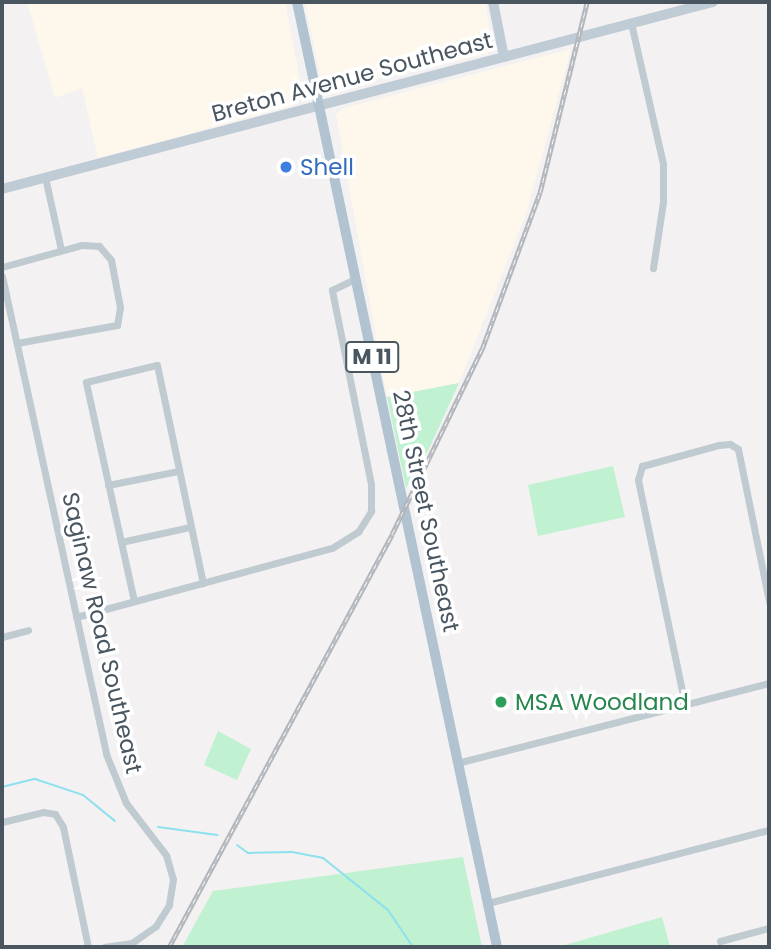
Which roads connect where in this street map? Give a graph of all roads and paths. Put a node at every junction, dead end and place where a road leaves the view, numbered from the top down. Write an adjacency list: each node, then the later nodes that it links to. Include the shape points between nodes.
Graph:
1 (297, 2): 6 (main road, 28th Street Southeast / M 11)
2 (493, 2): 5 (main road)
3 (713, 2): 4 (main road, Breton Avenue Southeast)
4 (631, 23): 5 (main road, Breton Avenue Southeast); 11 (street, via 663,164 663,202)
5 (504, 57): 6 (main road, Breton Avenue Southeast)
6 (318, 107): 7 (main road, Breton Avenue Southeast); 13 (main road, 28th Street Southeast / M 11)
7 (45, 177): 8 (main road, Breton Avenue Southeast); 9 (street)
8 (2, 189)
9 (61, 250): 10 (street); 14 (street, via 99,246 111,260 121,314 117,325)
10 (2, 267)
11 (653, 268)
12 (2, 276): 14 (street, Saginaw Road Southeast)
13 (355, 279): 19 (street, via 335,285 332,297 371,484 368,518 342,544); 27 (main road, 28th Street Southeast / M 11)
14 (17, 343): 22 (street, Saginaw Road Southeast)
15 (178, 471): 16 (street); 16 (street, via 157,365 86,382); 17 (street)
16 (108, 485): 18 (street)
17 (190, 527): 18 (street); 19 (street)
18 (121, 542): 20 (street)
19 (203, 583): 20 (street)
20 (134, 601): 22 (street)
21 (769, 602): 26 (street, via 738,449 719,445 639,470)
22 (76, 617): 34 (street, Saginaw Road Southeast, via 113,777 126,803 163,848 173,878 169,905 156,926 132,943)
23 (29, 630): 24 (street)
24 (2, 637)
25 (769, 683): 26 (street)
26 (685, 705): 27 (street)
27 (457, 763): 30 (main road, 28th Street Southeast / M 11)
28 (2, 822): 33 (street, via 43,812 55,814 63,827)
29 (769, 830): 30 (street)
30 (488, 903): 35 (main road, 28th Street Southeast / M 11)
31 (769, 928): 32 (street)
32 (720, 941)
33 (88, 947)
34 (105, 947)
35 (498, 947)

